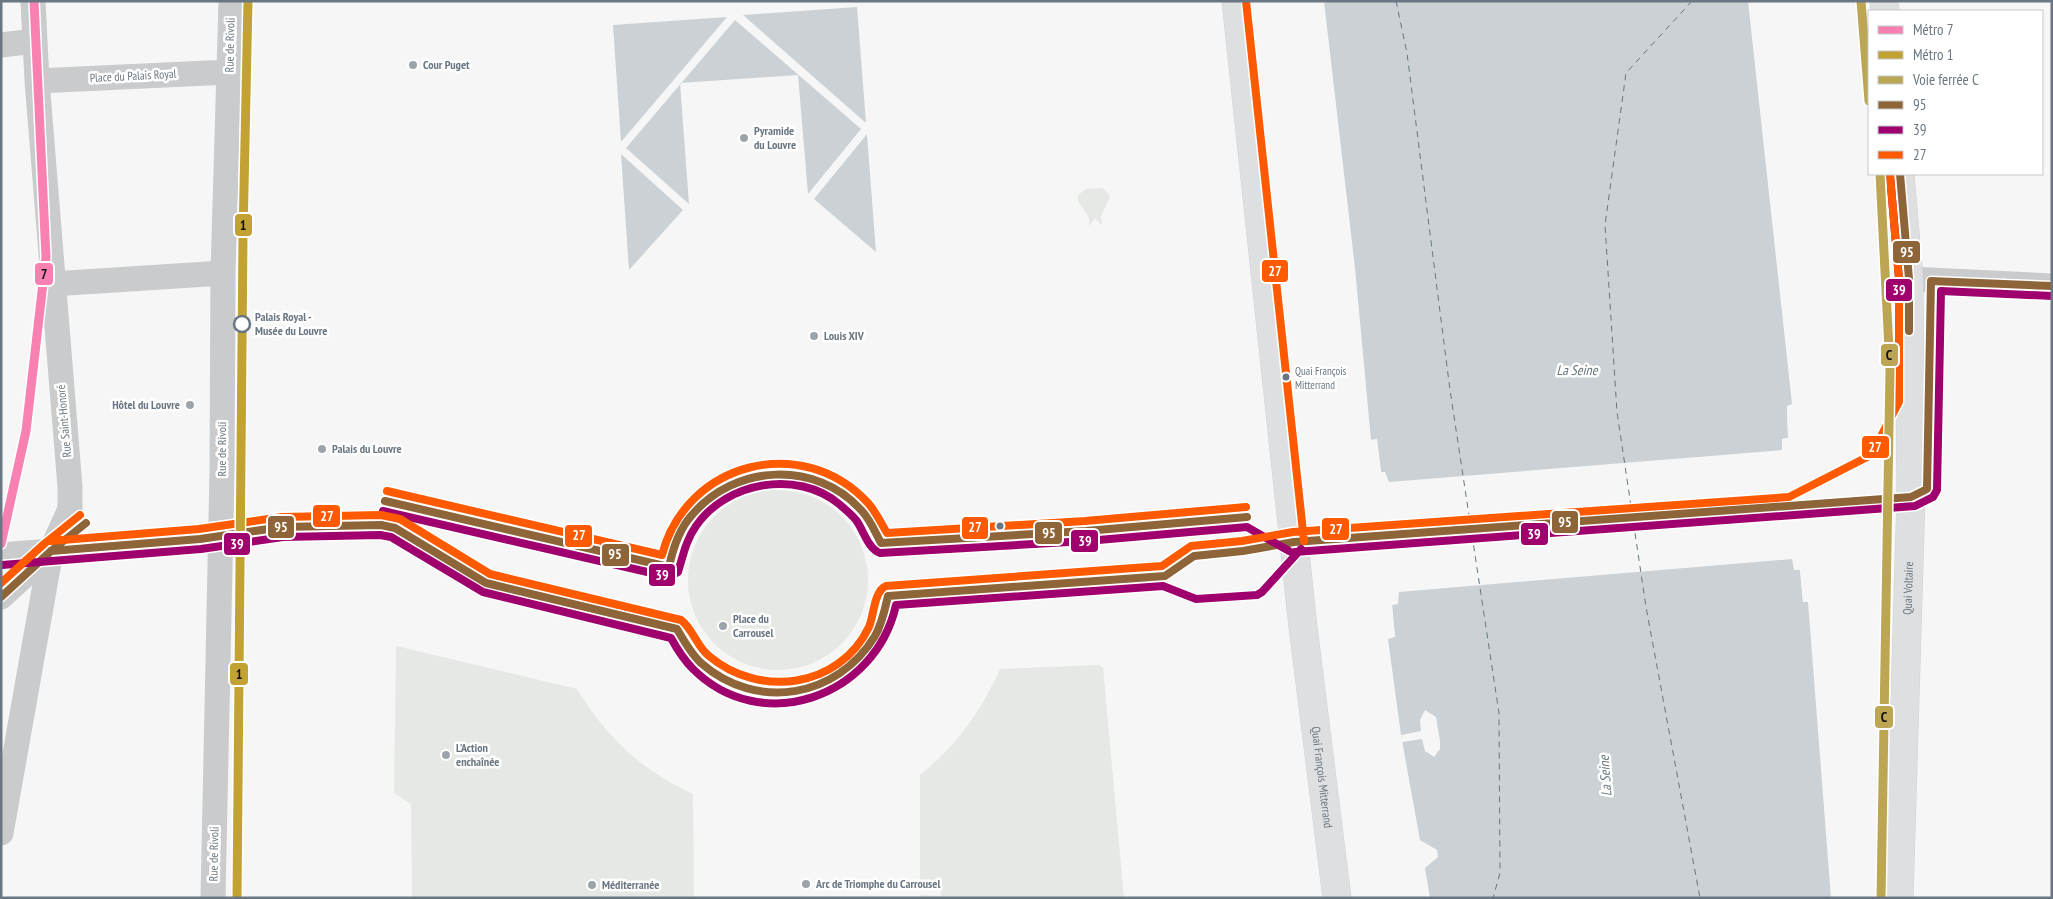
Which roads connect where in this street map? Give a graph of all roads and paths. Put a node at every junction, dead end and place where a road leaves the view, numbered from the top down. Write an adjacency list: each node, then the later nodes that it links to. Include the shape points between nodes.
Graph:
1 (33, 1): 4 (street, Rue Saint-Honoré)
2 (231, 1): 6 (street, Rue de Rivoli)
3 (1236, 1): 19 (main road, Quai François Mitterrand, via 1303,627)
4 (35, 41): 5 (street); 7 (street, Rue Saint-Honoré)
5 (1, 44)
6 (229, 72): 7 (street, Place du Palais Royal); 9 (street, Rue de Rivoli)
7 (37, 81): 11 (street, Rue Saint-Honoré)
8 (1900, 175): 10 (main road, Quai Voltaire)
9 (223, 272): 11 (street); 18 (street, Rue de Rivoli)
10 (1909, 279): 12 (street); 20 (main road, Quai Voltaire, via 1911,497)
11 (52, 284): 13 (street, Rue Saint-Honoré, via 70,509)
12 (2052, 286)
13 (51, 551): 14 (street); 15 (street); 16 (street, Rue Saint-Honoré)
14 (1, 555)
15 (1, 597)
16 (4, 805): 17 (street, Rue Saint-Honoré)
17 (1, 833)
18 (214, 898)
19 (1337, 898)
20 (1899, 898)

